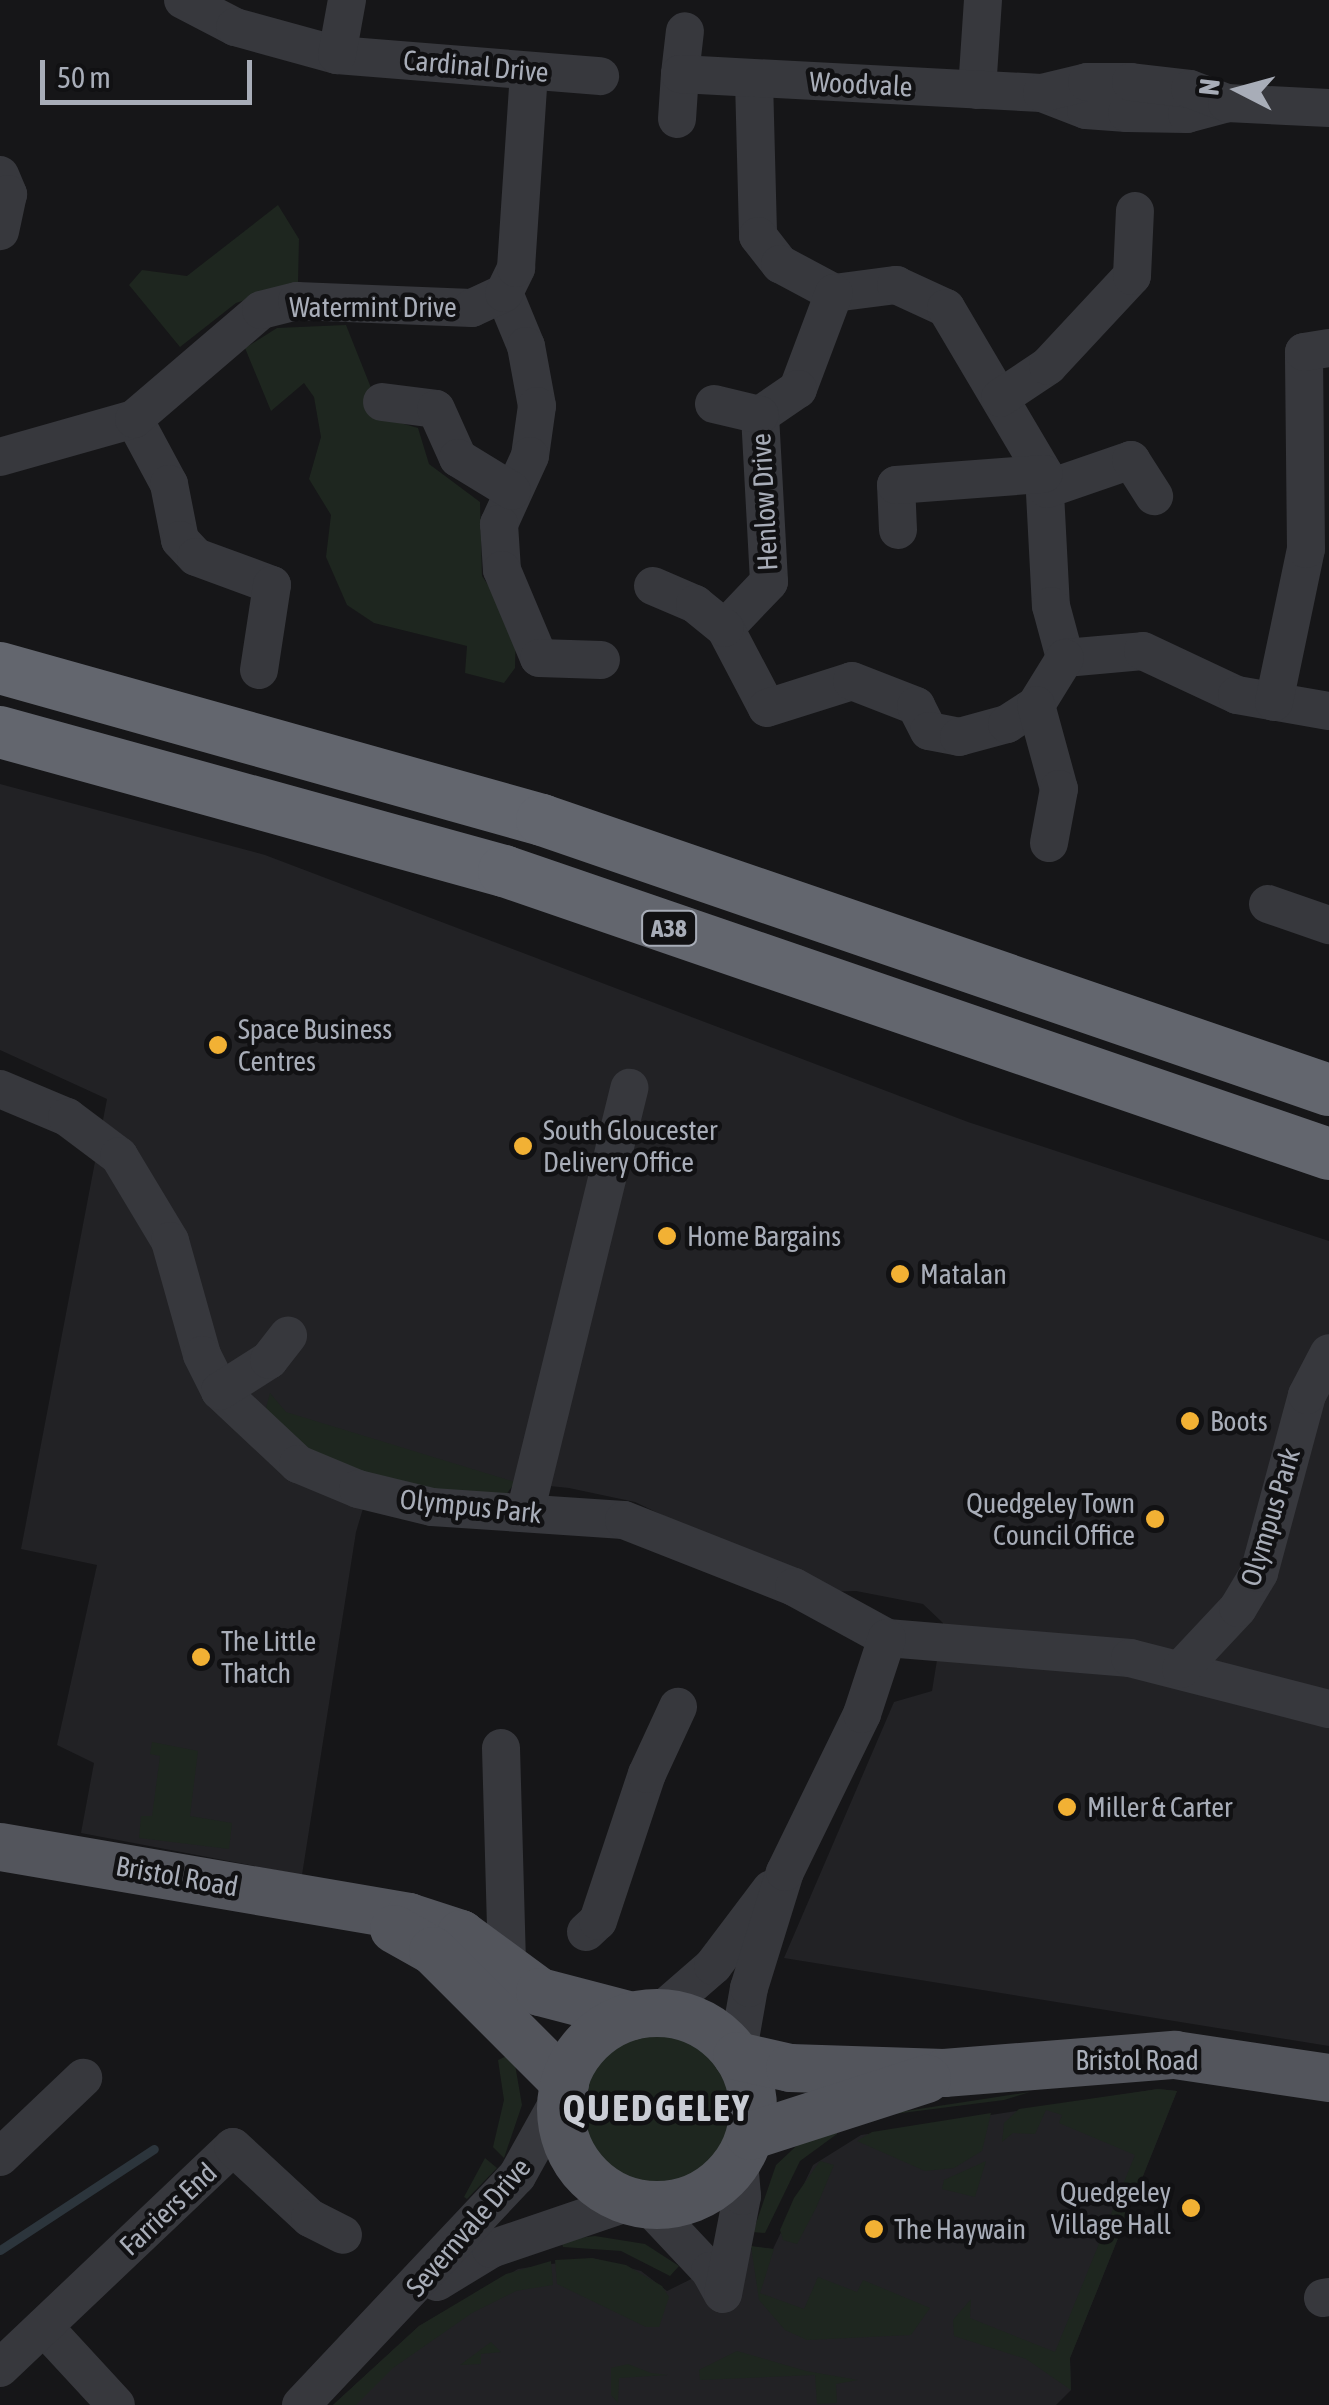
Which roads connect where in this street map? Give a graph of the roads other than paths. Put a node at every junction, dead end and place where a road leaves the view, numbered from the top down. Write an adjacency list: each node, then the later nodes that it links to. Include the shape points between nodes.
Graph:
1 (183, 0): 5 (street, Cardinal Drive, via 235,27)
2 (347, 0): 5 (street)
3 (983, 0): 10 (street)
4 (685, 31): 7 (street)
5 (337, 55): 6 (street, Cardinal Drive)
6 (528, 71): 8 (street, Cardinal Drive); 16 (street, via 516,268)
7 (680, 74): 9 (street, Woodvale); 12 (street)
8 (600, 76)
9 (754, 80): 10 (street, Woodvale); 17 (street, via 758,236 780,264)
10 (977, 90): 11 (street, Woodvale, via 1042,93 1086,110 1127,113 1187,114 1227,103)
11 (1329, 108)
12 (677, 119)
13 (0, 175): 15 (street, via 8,217)
14 (1135, 212): 19 (street, via 1132,276 1048,366)
15 (0, 231)
16 (504, 293): 23 (street, Watermint Drive, via 472,308 297,301 261,310); 27 (street, via 526,346 537,406 530,456)
17 (834, 293): 19 (street, via 896,284 946,308); 22 (street, Henlow Drive, via 798,389)
18 (1329, 348): 24 (street, via 1304,352)
19 (1000, 398): 26 (street)
20 (382, 402): 27 (street, via 436,409 458,458)
21 (714, 404): 22 (street)
22 (760, 415): 31 (street, Henlow Drive, via 769,582)
23 (134, 419): 25 (street, Watermint Drive); 35 (street, via 169,484 180,540 196,556 272,585)
24 (1314, 435): 36 (street, via 1306,549)
25 (0, 458)
26 (1046, 482): 28 (street, via 1131,460); 29 (street, via 896,485); 32 (street, via 1045,556)
27 (512, 490): 33 (street, via 498,524 502,570 539,658)
28 (1154, 496)
29 (898, 530)
30 (652, 586): 31 (street, via 695,604)
31 (724, 628): 37 (street, via 760,720 852,681 916,706 929,731 959,737 1006,724)
32 (1065, 658): 36 (street, via 1142,651 1237,696); 37 (street)
33 (600, 660)
34 (0, 668): 45 (highway, A38, via 542,820)
35 (259, 670)
36 (1274, 702): 38 (street)
37 (1036, 705): 40 (street, via 1059,789)
38 (1329, 711)
39 (0, 732): 46 (highway, A38, via 504,871)
40 (1049, 843)
41 (1268, 904): 42 (street)
42 (1329, 925)
43 (0, 1088): 49 (street, Olympus Park, via 67,1117 119,1156 170,1241 202,1355)
44 (629, 1088): 50 (street)
45 (1329, 1090)
46 (1329, 1154)
47 (288, 1336): 49 (street, via 270,1360)
48 (1329, 1352): 52 (street, Olympus Park, via 1308,1395 1259,1573 1238,1608)
49 (220, 1391): 50 (street, Olympus Park, via 298,1464 358,1490 432,1507)
50 (525, 1513): 51 (street, Olympus Park, via 624,1520 794,1587)
51 (887, 1638): 52 (street, Olympus Park, via 1130,1658); 57 (street, via 862,1714)
52 (1181, 1669): 54 (street)
53 (678, 1707): 59 (street, via 647,1774 598,1921)
54 (1329, 1709)
55 (502, 1748): 60 (street)
56 (0, 1848): 58 (main road, Bristol Road)
57 (785, 1872): 61 (street, via 713,1966); 62 (street, via 749,1988)
58 (352, 1911): 60 (main road, Bristol Road, via 449,1928); 66 (main road, Bristol Road, via 433,1951)
59 (586, 1932)
60 (507, 1968): 61 (main road, Bristol Road, via 540,1992)
61 (646, 2015): 62 (main road, via 702,2024); 66 (main road, via 589,2041)
62 (738, 2056): 63 (main road, Bristol Road, via 790,2068); 67 (main road, via 751,2086)
63 (944, 2073): 65 (main road, Bristol Road, via 1136,2054); 67 (main road, Bristol Road)
64 (83, 2078): 68 (street)
65 (1329, 2078)
66 (564, 2089): 69 (main road, via 564,2134 578,2162 607,2192); 71 (street, Severnvale Drive, via 517,2176)
67 (745, 2148): 69 (main road, via 714,2187 688,2201); 69 (street, via 723,2294)
68 (0, 2158)
69 (638, 2203): 71 (street, Severnvale Drive, via 490,2249)
70 (343, 2235): 72 (street, Farriers End, via 310,2218 233,2148)
71 (400, 2305): 75 (street, Severnvale Drive)
72 (44, 2326): 73 (street, Farriers End); 74 (street)
73 (0, 2368)
74 (116, 2405)
75 (301, 2405)

